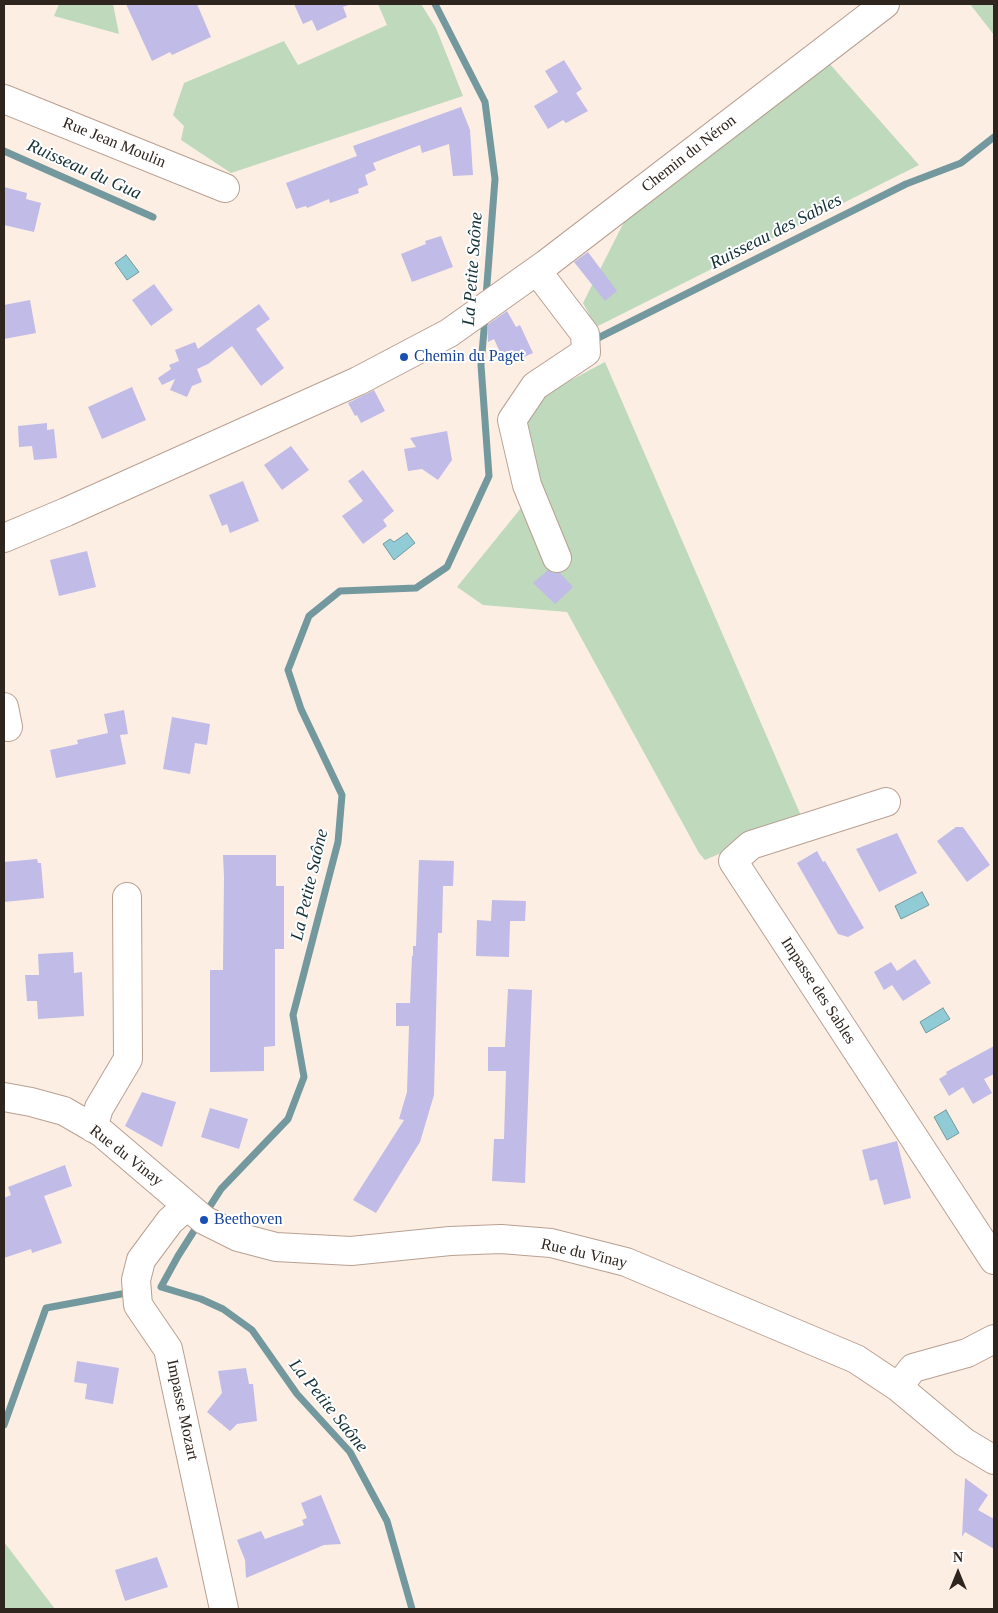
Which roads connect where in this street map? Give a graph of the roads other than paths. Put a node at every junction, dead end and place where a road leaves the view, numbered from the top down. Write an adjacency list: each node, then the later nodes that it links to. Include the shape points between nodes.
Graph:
1 (885, 4): 4 (street, Chemin du Néron)
2 (4, 99): 3 (street, Rue Jean Moulin)
3 (225, 188)
4 (537, 271): 5 (street, Chemin du Néron, via 449,333 358,381); 6 (street, via 585,334 586,343 586,352 535,386 512,420 527,485)
5 (4, 538)
6 (557, 558)
7 (886, 802): 12 (street, Impasse des Sables, via 750,845 732,861)
8 (127, 897): 10 (street, via 128,1059 99,1108)
9 (4, 1097): 10 (street, Rue du Vinay, via 64,1112)
10 (92, 1128): 11 (street, Rue du Vinay)
11 (187, 1206): 14 (street, Rue du Vinay, via 217,1228 276,1247 351,1251 450,1241 501,1240 551,1243 626,1262 856,1359); 16 (street, Impasse Mozart, via 170,1221 141,1260 136,1280 138,1305 168,1350)
12 (994, 1260)
13 (994, 1339): 14 (street, via 967,1353 913,1368)
14 (898, 1387): 15 (street, Rue du Vinay, via 964,1442)
15 (994, 1460)
16 (224, 1609)

